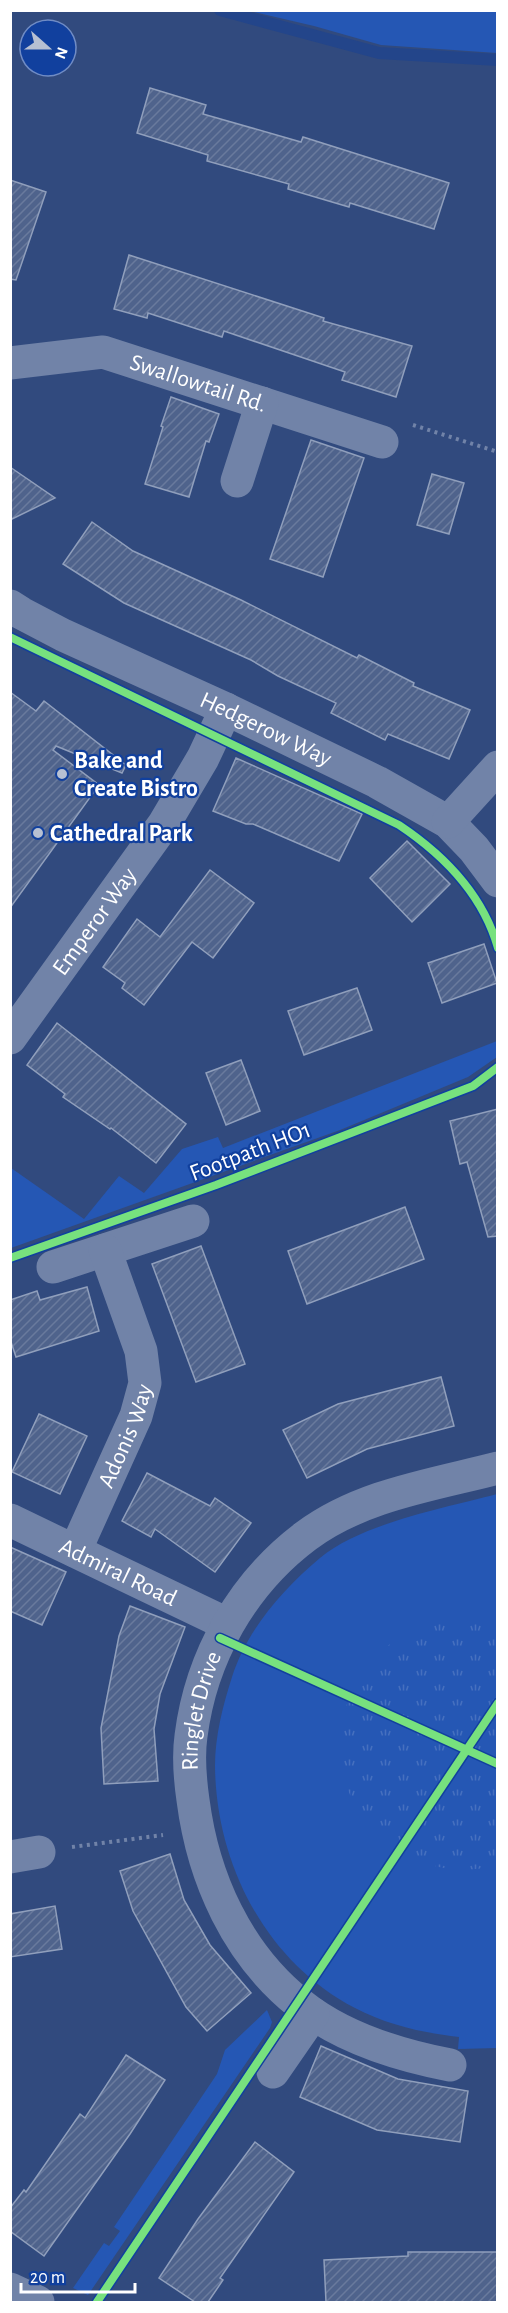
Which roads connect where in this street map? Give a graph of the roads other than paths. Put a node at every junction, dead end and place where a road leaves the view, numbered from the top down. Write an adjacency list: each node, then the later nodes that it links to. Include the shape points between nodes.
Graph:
1 (10, 363): 2 (street, Swallowtail Rd., via 103,352)
2 (262, 403): 3 (street, Swallowtail Rd.); 4 (street)
3 (382, 442)
4 (237, 481)
5 (10, 606): 6 (street, Hedgerow Way, via 63,635)
6 (226, 709): 8 (street, Hedgerow Way); 10 (street, Emperor Way, via 203,758 164,824)
7 (498, 767): 8 (street)
8 (448, 822): 9 (street, Hedgerow Way)
9 (498, 881)
10 (10, 1038)
11 (193, 1221): 12 (street)
12 (105, 1250): 13 (street); 16 (street, Adonis Way, via 141,1351 145,1383 136,1416)
13 (53, 1267)
14 (498, 1468): 17 (street, Ringlet Drive, via 375,1500 328,1521 266,1572)
15 (10, 1520): 16 (street, Admiral Road)
16 (75, 1551): 17 (street, Admiral Road)
17 (227, 1624): 18 (street, Ringlet Drive, via 206,1674 190,1737 190,1778 197,1830 220,1899 242,1941 267,1972)
18 (313, 2014): 19 (street, Ringlet Drive, via 383,2048); 20 (street)
19 (450, 2065)
20 (273, 2072)
21 (10, 2289): 22 (street)
22 (38, 2302)

